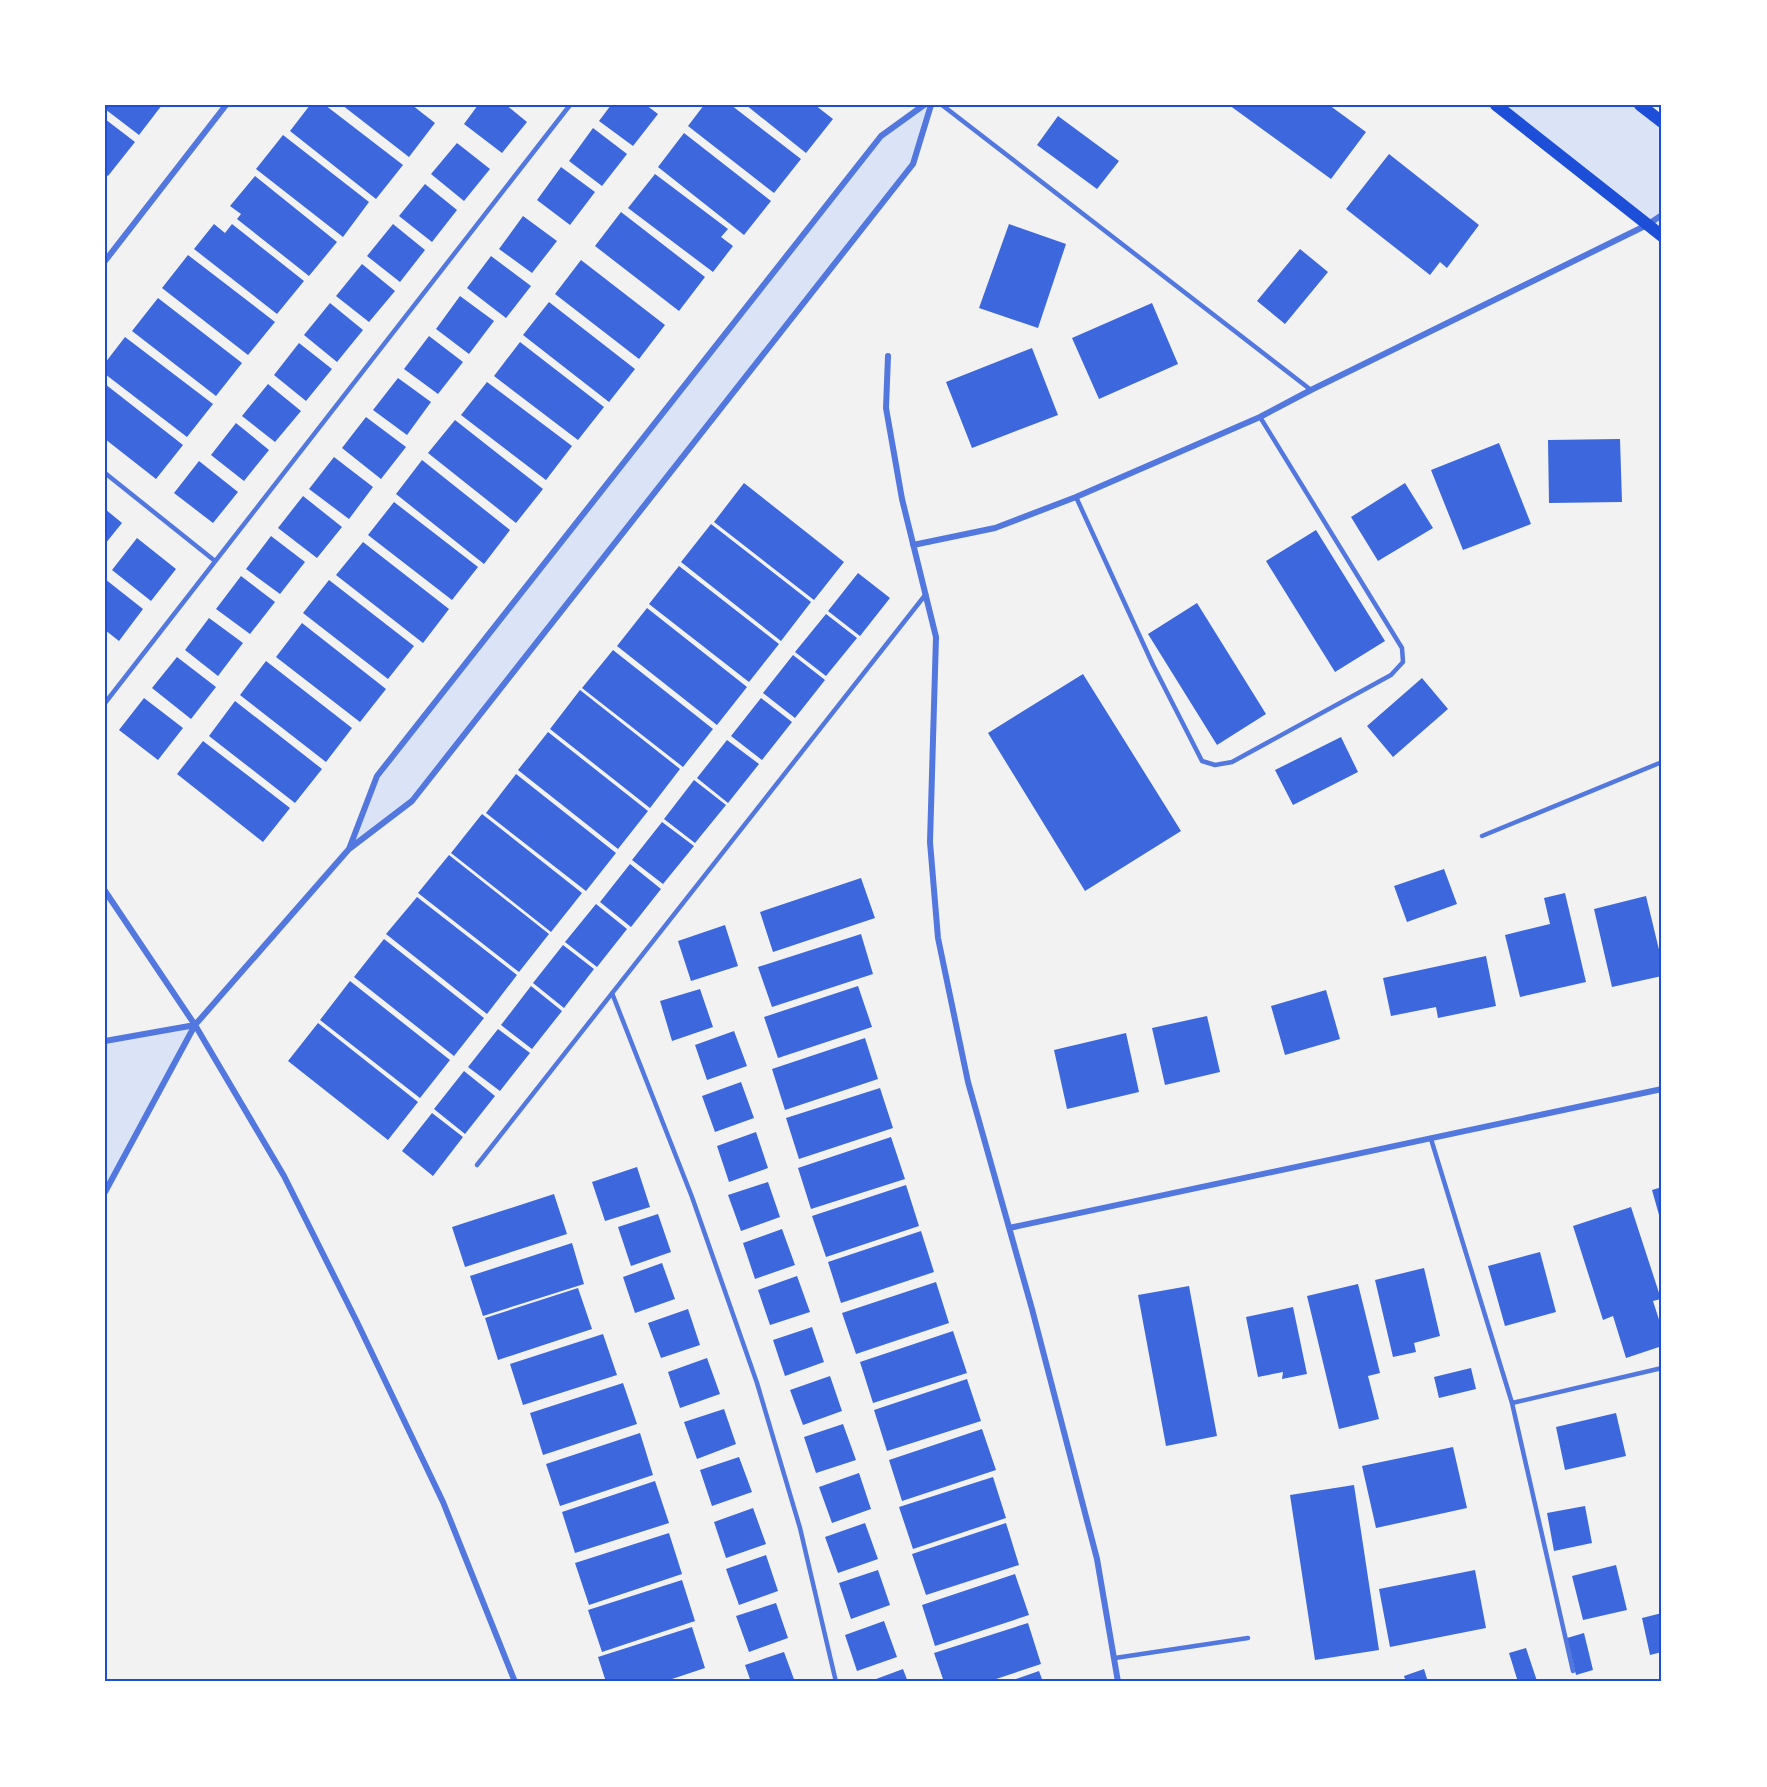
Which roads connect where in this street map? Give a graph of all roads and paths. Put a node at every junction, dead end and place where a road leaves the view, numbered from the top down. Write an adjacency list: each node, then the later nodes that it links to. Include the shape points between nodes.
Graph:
1 (226, 105): 12 (street)
2 (570, 105): 19 (lane)
3 (924, 105): 24 (street, via 881,136 377,776)
4 (931, 105): 24 (street, via 914,164 412,801)
5 (942, 105): 14 (lane)
6 (1496, 105): 10 (main road)
7 (1640, 105): 8 (main road)
8 (1662, 122)
9 (1662, 215): 10 (street)
10 (1647, 225): 11 (main road); 14 (street)
11 (1662, 236)
12 (105, 261)
13 (888, 356): 18 (street, via 886,408)
14 (1311, 390): 15 (street)
15 (1260, 417): 17 (street); 17 (lane, via 1402,648 1403,662 1391,675 1232,762 1215,765 1202,761)
16 (105, 473): 19 (lane)
17 (1076, 497): 18 (street, via 995,528)
18 (914, 545): 20 (street)
19 (215, 561): 21 (lane)
20 (926, 594): 26 (lane); 33 (street, via 936,638 930,842 938,938 968,1082)
21 (105, 703)
22 (1662, 762): 23 (lane)
23 (1482, 836)
24 (349, 849): 27 (street)
25 (105, 891): 27 (street)
26 (612, 993): 31 (lane); 40 (lane, via 692,1197 757,1383 800,1528)
27 (195, 1025): 28 (street); 32 (street); 39 (street, via 284,1176 366,1341 443,1502)
28 (105, 1041)
29 (1662, 1089): 30 (street)
30 (1431, 1139): 33 (street); 35 (lane)
31 (477, 1165)
32 (105, 1192)
33 (1009, 1228): 37 (street, via 1096,1559)
34 (1662, 1368): 35 (lane)
35 (1512, 1403): 38 (lane)
36 (1248, 1638): 37 (lane)
37 (1115, 1658): 41 (street)
38 (1573, 1671)
39 (515, 1682)
40 (836, 1682)
41 (1118, 1682)

